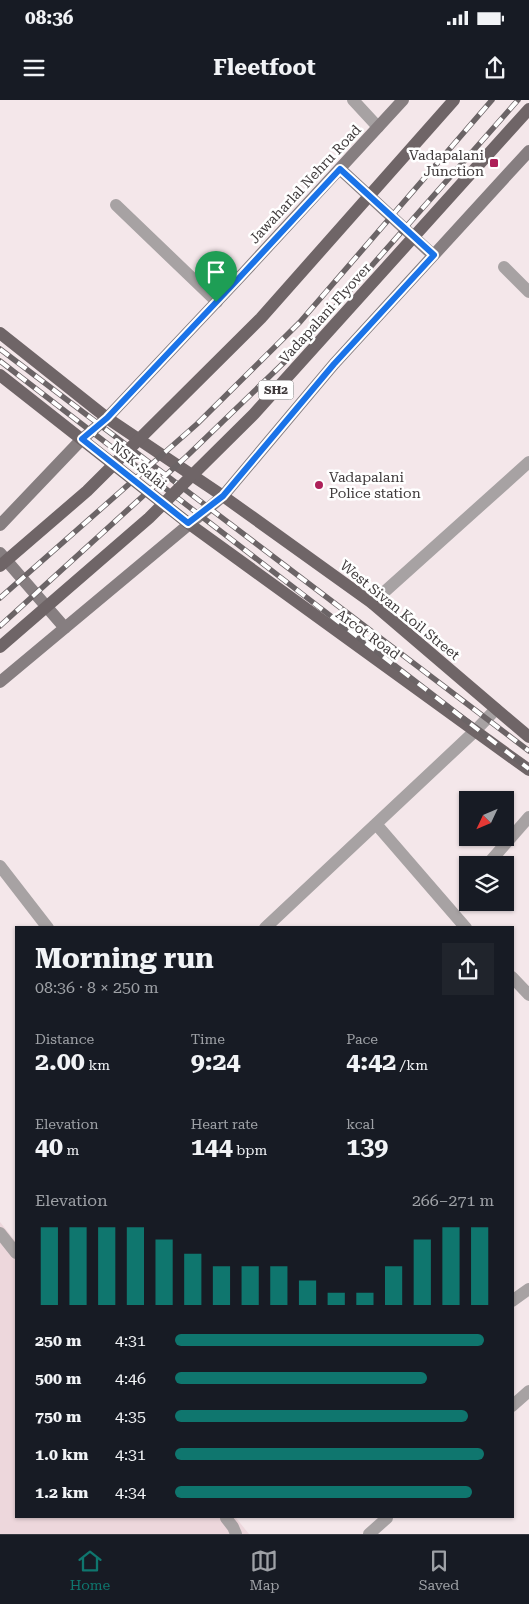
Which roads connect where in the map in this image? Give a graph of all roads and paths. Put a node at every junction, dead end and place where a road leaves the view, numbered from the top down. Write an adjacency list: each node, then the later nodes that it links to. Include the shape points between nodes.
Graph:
1 (353, 100): 5 (street)
2 (403, 100): 5 (street, Jawaharlal Nehru Road)
3 (454, 100): 22 (main road, bridge, via 260,318 87,491)
4 (529, 109): 25 (main road, Vadapalani Flyover / SH2, bridge, via 254,414 149,518)
5 (378, 127): 7 (street, Jawaharlal Nehru Road)
6 (529, 151): 9 (street)
7 (340, 169): 9 (street); 12 (street, Jawaharlal Nehru Road)
8 (116, 206): 12 (street)
9 (434, 255): 18 (street, via 334,364)
10 (504, 267): 11 (street)
11 (529, 292)
12 (216, 302): 15 (street, Jawaharlal Nehru Road)
13 (0, 333): 15 (main road, West Sivan Koil Street)
14 (0, 374): 16 (main road, NSK Salai)
15 (107, 418): 16 (street, Jawaharlal Nehru Road); 18 (main road, West Sivan Koil Street)
16 (82, 439): 19 (main road, NSK Salai); 20 (street, Jawaharlal Nehru Road)
17 (529, 462): 23 (street)
18 (223, 496): 19 (street); 23 (main road, West Sivan Koil Street)
19 (188, 523): 24 (street); 28 (main road, Arcot Road)
20 (0, 525)
21 (0, 552): 24 (street)
22 (0, 566)
23 (372, 603): 27 (main road, West Sivan Koil Street)
24 (65, 628): 26 (street)
25 (0, 647)
26 (0, 682)
27 (496, 709): 28 (street); 29 (main road, West Sivan Koil Street)
28 (475, 731): 30 (main road, Arcot Road); 32 (street)
29 (529, 737)
30 (529, 770)
31 (529, 818): 33 (street)
32 (376, 824): 36 (street); 37 (street)
33 (494, 856)
34 (0, 866): 35 (street)
35 (46, 926)
36 (267, 926)
37 (464, 926)
38 (514, 979): 39 (street)
39 (529, 995)
40 (0, 1232): 41 (street)
41 (15, 1252)
42 (529, 1289): 43 (street)
43 (514, 1300)
44 (529, 1391): 45 (street)
45 (514, 1404)
46 (226, 1518): 48 (street)
47 (388, 1518): 49 (street)
48 (236, 1534)
49 (369, 1534)

